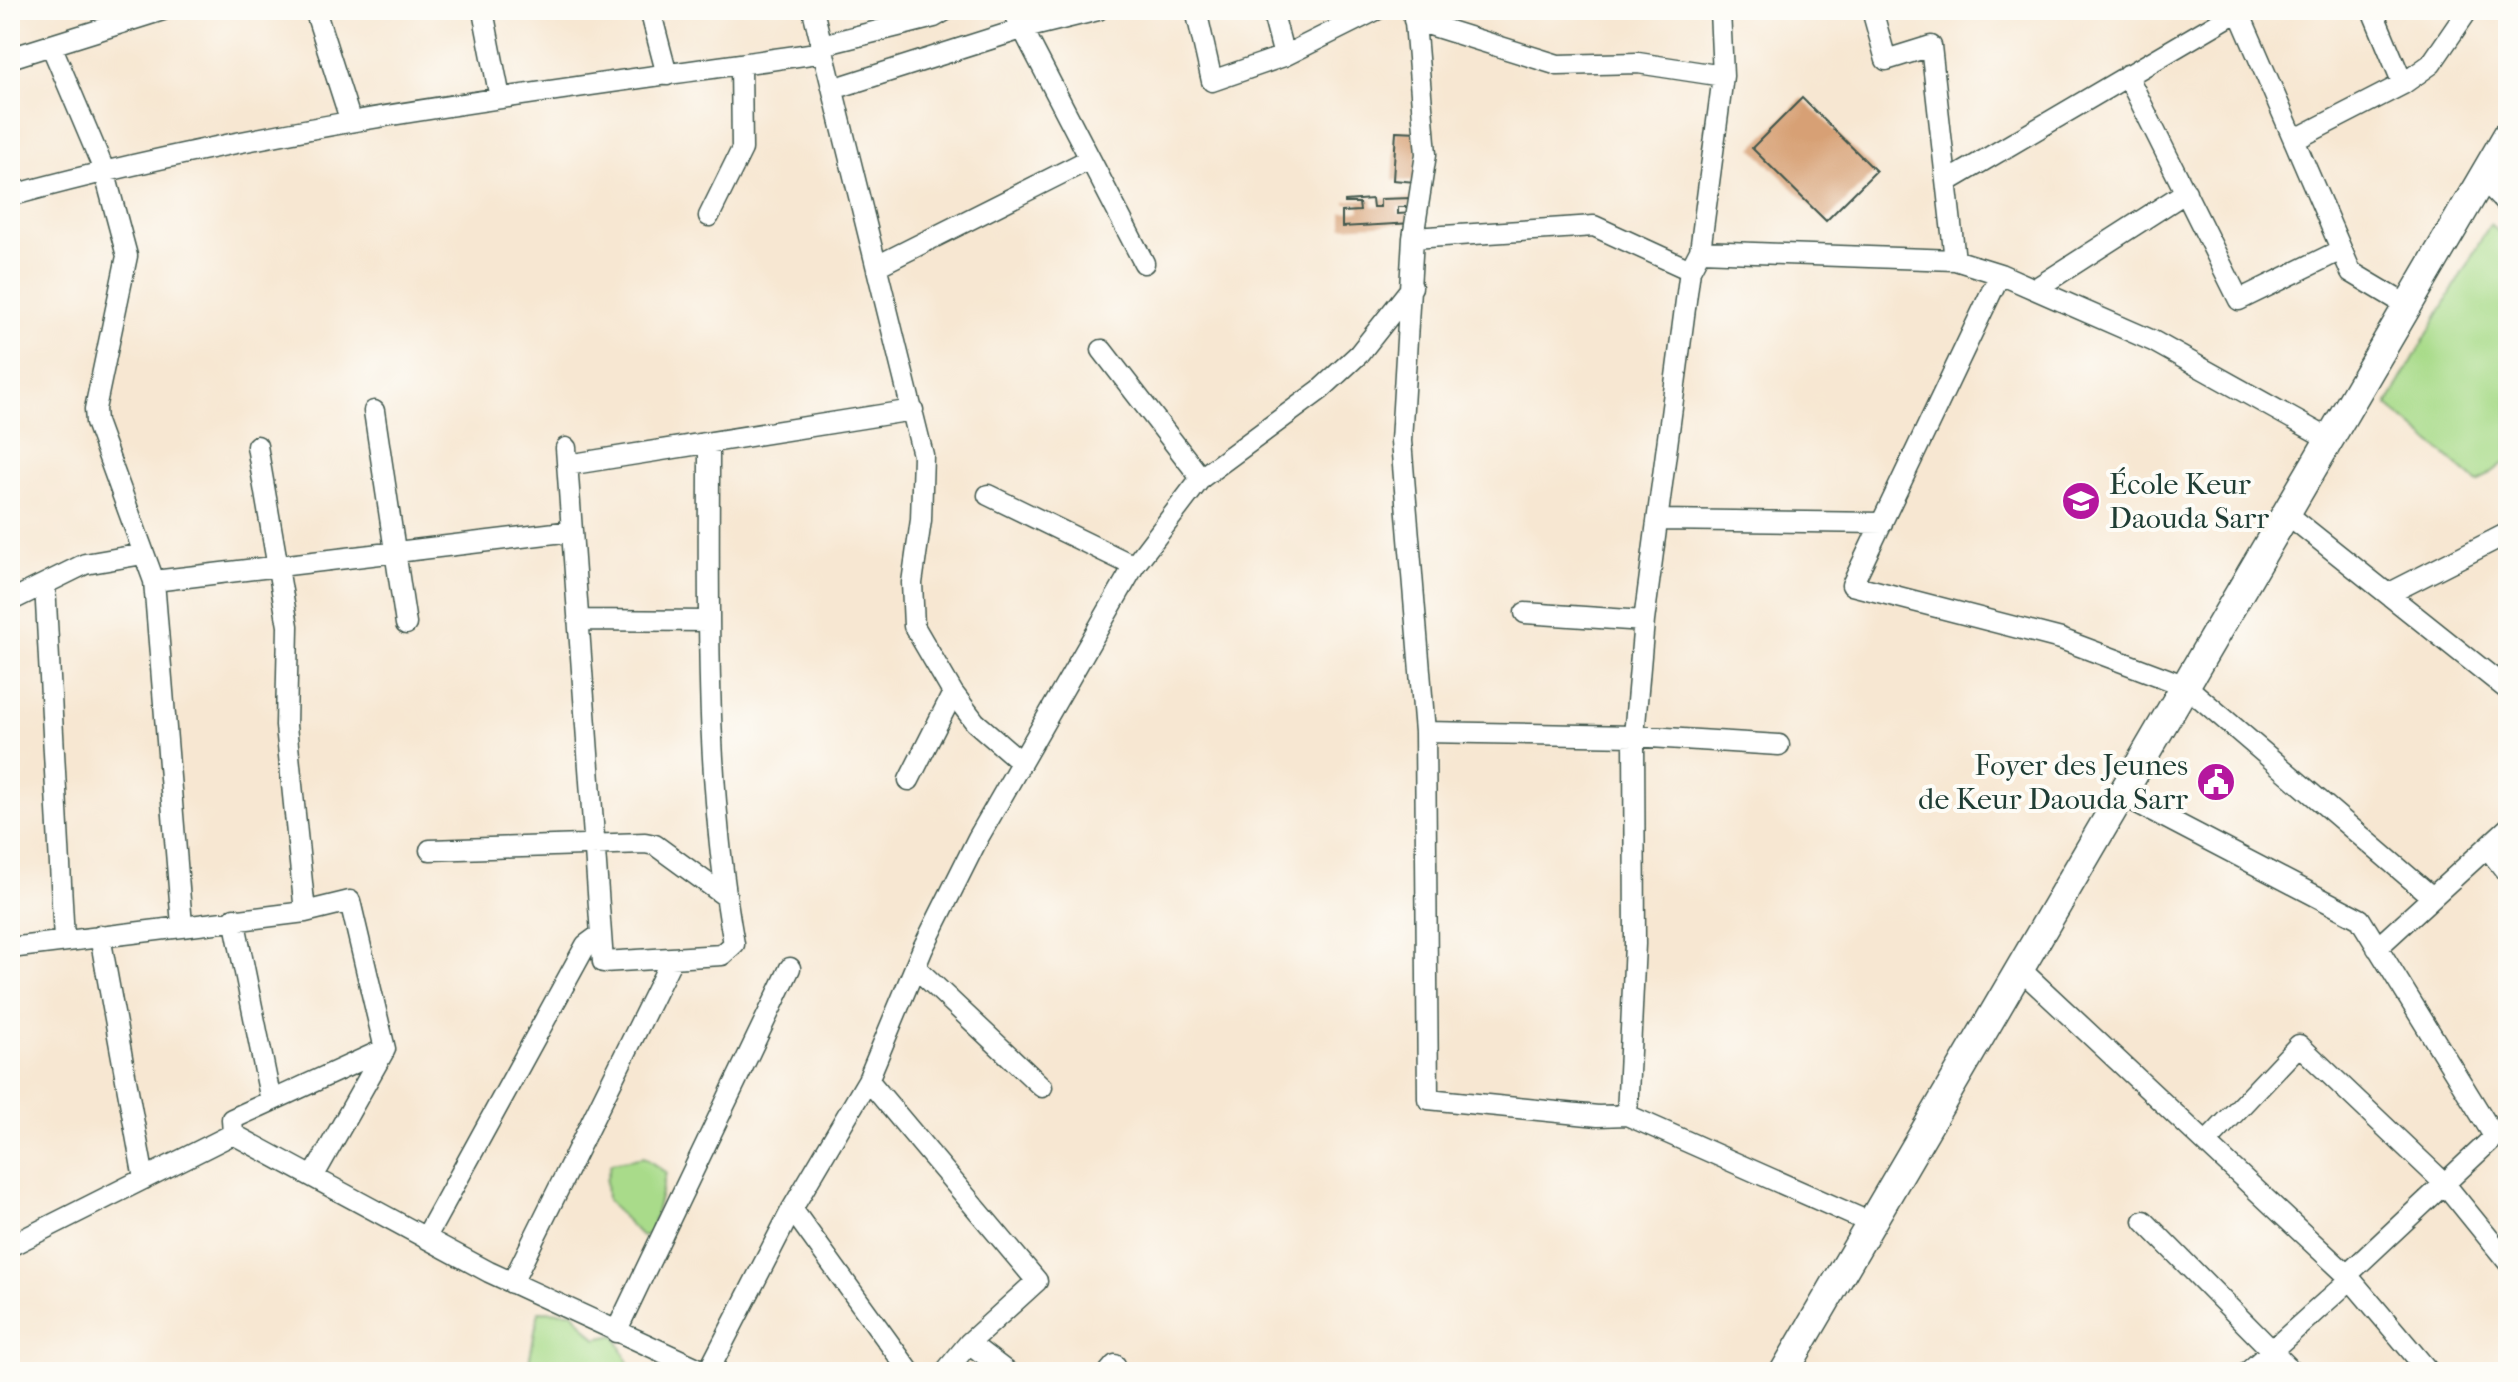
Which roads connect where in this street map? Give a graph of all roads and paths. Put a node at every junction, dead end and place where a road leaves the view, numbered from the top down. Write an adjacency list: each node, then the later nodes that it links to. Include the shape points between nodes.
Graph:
1 (163, 10): 18 (street)
2 (315, 10): 31 (street)
3 (650, 10): 25 (street)
4 (813, 10): 21 (street)
5 (946, 10): 21 (street)
6 (1013, 10): 19 (street)
7 (1098, 10): 19 (street)
8 (1196, 10): 22 (street, via 1212,81)
9 (1272, 10): 22 (street)
10 (1376, 10): 22 (street)
11 (1720, 10): 27 (street)
12 (1872, 10): 37 (street, via 1886,60 1931,46)
13 (2238, 10): 26 (street); 33 (street)
14 (2372, 10): 28 (street)
15 (2468, 10): 28 (street, via 2431,64)
16 (483, 11): 30 (street)
17 (1414, 15): 27 (street, via 1558,65 1638,63); 42 (street, via 1426,154)
18 (114, 17): 20 (street)
19 (1025, 28): 29 (street); 34 (street)
20 (51, 45): 23 (street); 35 (street)
21 (823, 49): 24 (street); 29 (street)
22 (1284, 56)
23 (10, 58)
24 (741, 64): 25 (street); 41 (street, via 742,149)
25 (667, 75): 30 (street)
26 (2127, 75): 37 (street); 38 (street)
27 (1723, 76): 44 (street)
28 (2403, 84): 33 (street)
29 (833, 89): 47 (street)
30 (500, 98): 31 (street)
31 (350, 119): 35 (street)
32 (2508, 134): 36 (street)
33 (2294, 140): 43 (street)
34 (1088, 160): 46 (street); 47 (street)
35 (104, 170): 39 (street); 67 (street, via 127,256 95,396 96,422)
36 (2482, 178): 40 (street); 52 (street)
37 (1947, 182): 45 (street)
38 (2186, 192): 43 (street, via 2239,300); 51 (street)
39 (10, 196)
40 (2507, 202)
41 (709, 216)
42 (1413, 238): 48 (street, via 1594,226); 50 (street)
43 (2341, 250): 52 (street, via 2351,272)
44 (1700, 251): 45 (street); 48 (street)
45 (1955, 260): 49 (street)
46 (1144, 263)
47 (877, 266): 54 (street)
48 (1690, 270): 62 (street)
49 (2000, 274): 51 (street); 63 (street)
50 (1412, 287): 59 (street, via 1359,354 1320,390); 82 (street, via 1401,441)
51 (2035, 289): 56 (street, via 2153,341)
52 (2408, 306): 56 (street)
53 (1102, 350): 59 (street)
54 (913, 410): 57 (street); 81 (street, via 923,455 912,583 914,626)
55 (374, 411): 66 (street)
56 (2329, 439): 61 (street)
57 (709, 443): 64 (street, via 566,456); 76 (street)
58 (257, 446): 68 (street)
59 (1201, 478): 69 (street)
60 (988, 495): 69 (street)
61 (2286, 513): 72 (street); 79 (street)
62 (1659, 520): 63 (street); 77 (street)
63 (1882, 523): 79 (street, via 1852,585 2061,639)
64 (572, 531): 66 (street); 75 (street)
65 (2508, 533): 72 (street)
66 (395, 552): 68 (street); 78 (street)
67 (143, 554): 70 (street); 71 (street, via 85,564)
68 (278, 566): 70 (street); 95 (street, via 288,626 286,726)
69 (1134, 566): 85 (street)
70 (154, 581): 97 (street)
71 (45, 584): 73 (street); 100 (street)
72 (2388, 594): 80 (street)
73 (10, 601)
74 (1525, 613): 77 (street)
75 (578, 620): 76 (street); 89 (street)
76 (709, 621): 93 (street, via 710,715)
77 (1644, 621): 83 (street)
78 (406, 624)
79 (2186, 686): 87 (street); 94 (street)
80 (2508, 690)
81 (953, 693): 85 (street, via 975,722); 86 (street)
82 (1425, 732): 83 (street); 111 (street, via 1428,1099)
83 (1634, 736): 84 (street); 111 (street, via 1635,944)
84 (1779, 745)
85 (1021, 762): 104 (street)
86 (909, 780)
87 (2122, 795): 102 (street, via 2360,919); 106 (street)
88 (2508, 828): 90 (street)
89 (595, 845): 91 (street); 93 (street, via 655,845); 98 (street)
90 (2487, 847): 92 (street); 94 (street)
91 (430, 850)
92 (2508, 874)
93 (725, 896): 103 (street, via 734,944 729,952)
94 (2432, 897): 102 (street)
95 (305, 912): 96 (street); 107 (street, via 350,901)
96 (234, 918): 97 (street); 110 (street)
97 (182, 925): 99 (street)
98 (601, 934): 103 (street, via 603,962); 121 (street, via 586,945)
99 (100, 936): 100 (street); 116 (street)
100 (64, 940): 101 (street)
101 (10, 948)
102 (2377, 948): 112 (street)
103 (672, 959): 125 (street)
104 (915, 967): 108 (street); 109 (street)
105 (790, 968): 126 (street)
106 (2020, 969): 114 (street); 120 (street)
107 (385, 1049): 110 (street); 115 (street)
108 (868, 1080): 118 (street); 127 (street, via 1037,1281)
109 (1042, 1087)
110 (271, 1101): 113 (street, via 232,1119)
111 (1627, 1115): 120 (street)
112 (2501, 1130): 117 (street)
113 (233, 1134): 115 (street); 116 (street)
114 (2206, 1143): 117 (street, via 2299,1045); 124 (street)
115 (313, 1177): 121 (street)
116 (144, 1179): 122 (street)
117 (2444, 1183): 123 (street); 124 (street)
118 (792, 1209): 129 (street); 131 (street)
119 (2144, 1221): 128 (street)
120 (1871, 1223): 134 (street)
121 (426, 1237): 125 (street)
122 (10, 1246)
123 (2508, 1262)
124 (2349, 1277): 128 (street); 137 (street)
125 (512, 1283): 126 (street)
126 (616, 1332): 129 (street)
127 (969, 1343): 132 (street); 133 (street)
128 (2272, 1350): 135 (street); 136 (street)
129 (693, 1368): 130 (street)
130 (658, 1372)
131 (910, 1372)
132 (945, 1372)
133 (1007, 1372)
134 (1784, 1372)
135 (2248, 1372)
136 (2293, 1372)
137 (2429, 1372)

